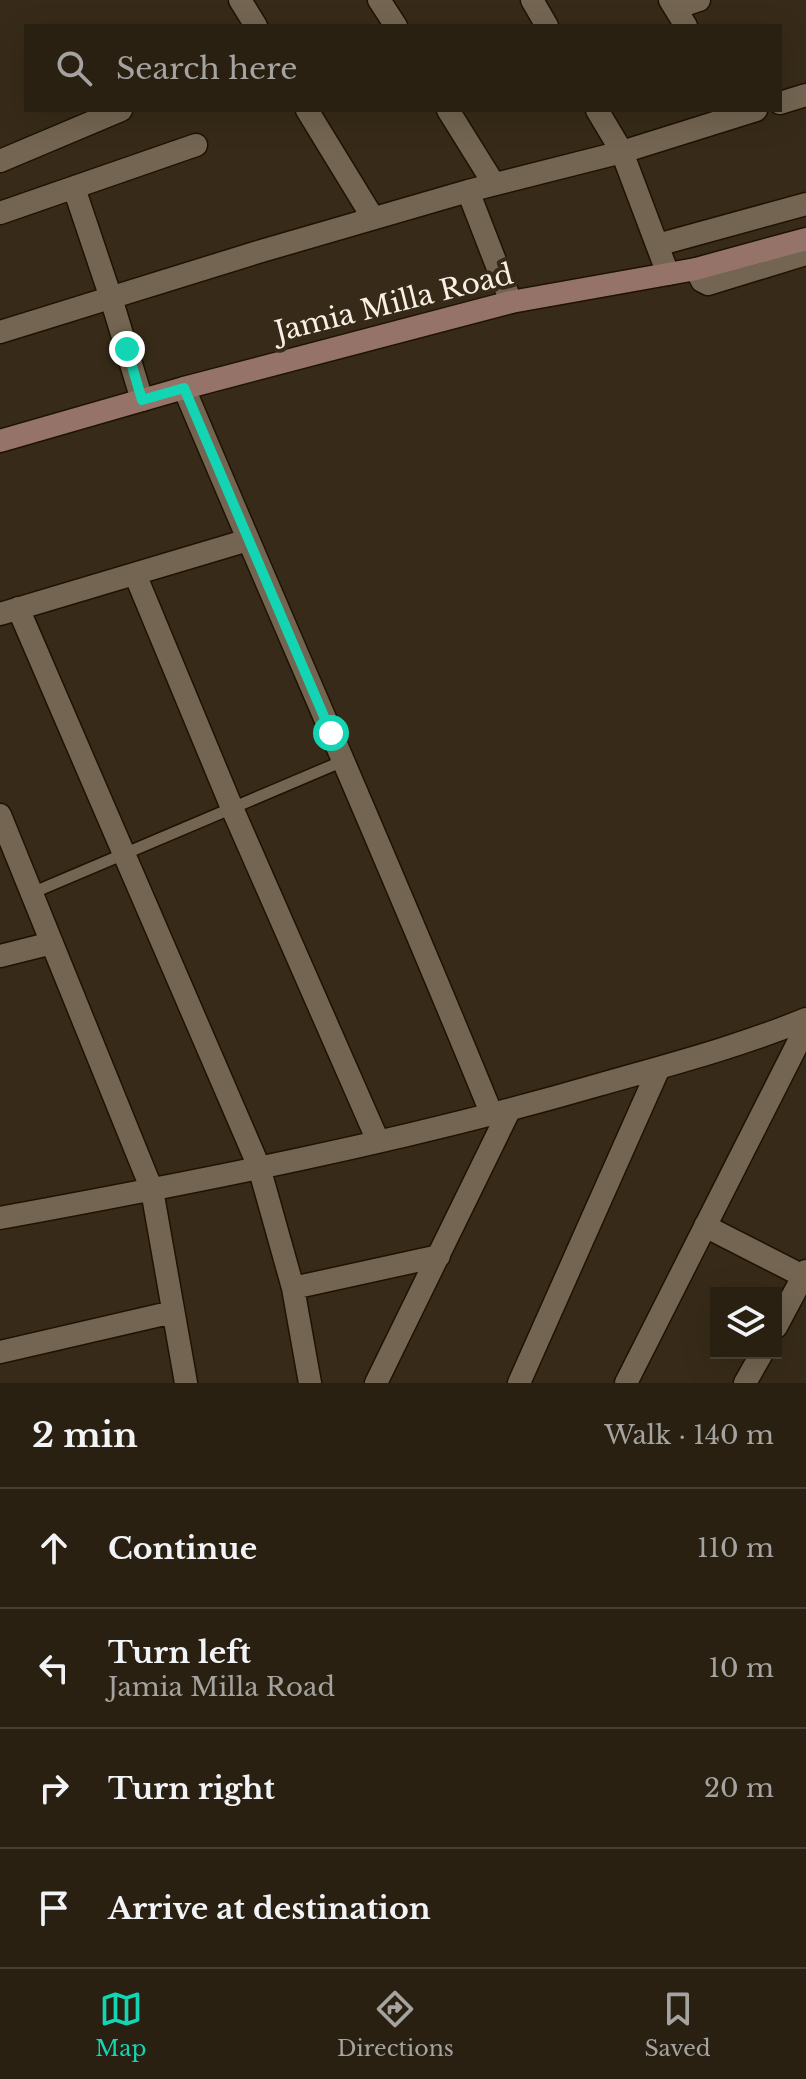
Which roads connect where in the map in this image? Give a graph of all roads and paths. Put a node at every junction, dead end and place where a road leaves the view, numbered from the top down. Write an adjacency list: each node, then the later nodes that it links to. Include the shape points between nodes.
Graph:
1 (240, 0): 6 (street)
2 (379, 0): 7 (street)
3 (532, 0): 8 (street)
4 (699, 0): 5 (street)
5 (677, 11)
6 (255, 24)
7 (395, 24)
8 (546, 24)
9 (806, 95): 10 (street)
10 (782, 102)
11 (116, 112): 18 (street)
12 (308, 112): 24 (street)
13 (449, 112): 19 (street)
14 (598, 112): 17 (street)
15 (743, 112): 17 (street)
16 (196, 145): 20 (street)
17 (622, 152): 19 (street); 26 (street)
18 (0, 161)
19 (494, 184): 21 (street)
20 (74, 188): 23 (street); 29 (street)
21 (468, 191): 24 (street); 30 (street)
22 (806, 204): 26 (street)
23 (0, 213)
24 (373, 218): 29 (street)
25 (806, 239): 28 (main road, Jamia Milla Road)
26 (657, 245): 28 (street)
27 (806, 254): 28 (street, via 708,284)
28 (682, 272): 30 (main road, Jamia Milla Road)
29 (111, 298): 31 (street); 33 (street)
30 (511, 302): 32 (main road, Jamia Milla Road)
31 (0, 332)
32 (184, 388): 33 (main road, Jamia Milla Road); 35 (street)
33 (142, 400): 34 (main road, Jamia Milla Road)
34 (0, 441)
35 (248, 540): 36 (street); 38 (street)
36 (135, 574): 37 (street); 39 (street)
37 (9, 611): 41 (street)
38 (343, 761): 39 (lane); 48 (street)
39 (232, 808): 41 (lane); 49 (street)
40 (0, 815): 42 (street)
41 (125, 855): 42 (lane); 50 (street)
42 (32, 893): 43 (street)
43 (52, 943): 44 (street); 51 (street)
44 (0, 956)
45 (806, 1019): 47 (street, via 750,1042)
46 (806, 1027): 53 (street)
47 (659, 1068): 48 (street); 64 (street)
48 (500, 1113): 49 (street); 54 (street)
49 (378, 1141): 50 (street)
50 (259, 1167): 51 (street); 56 (street)
51 (152, 1190): 52 (street); 57 (street)
52 (0, 1218)
53 (705, 1226): 55 (street); 65 (street)
54 (439, 1256): 56 (street); 63 (street)
55 (805, 1277): 58 (street)
56 (293, 1288): 62 (street)
57 (173, 1312): 59 (street); 61 (street)
58 (782, 1317)
59 (0, 1352)
60 (759, 1359): 66 (street)
61 (186, 1383)
62 (310, 1383)
63 (376, 1383)
64 (519, 1383)
65 (626, 1383)
66 (745, 1383)

